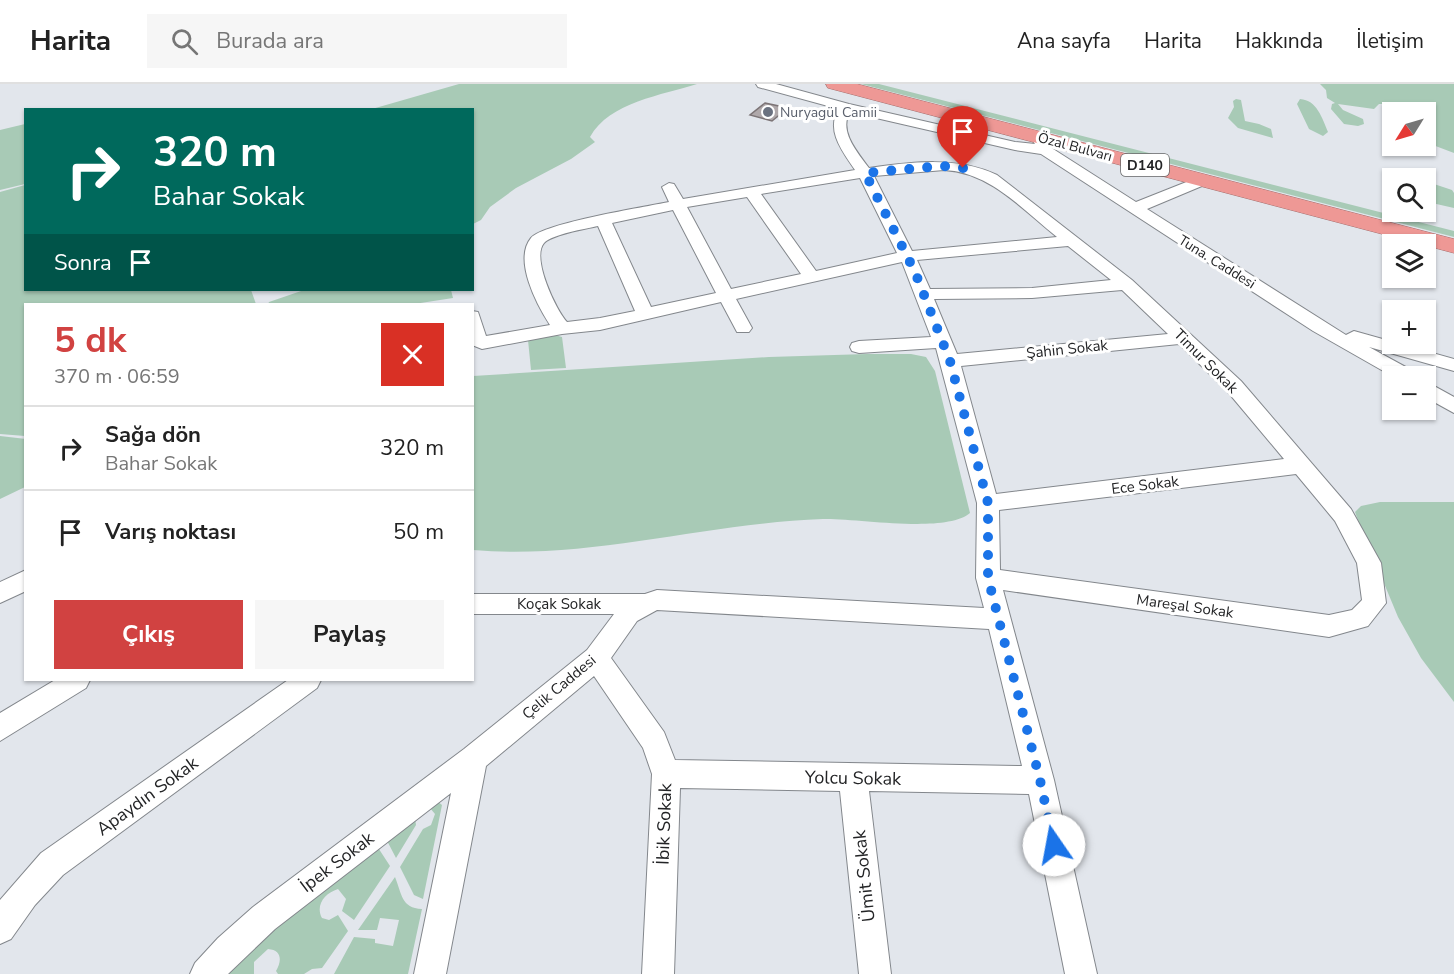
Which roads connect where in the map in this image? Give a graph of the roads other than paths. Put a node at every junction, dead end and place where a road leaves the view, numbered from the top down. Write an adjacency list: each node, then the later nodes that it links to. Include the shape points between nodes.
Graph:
1 (762, 84): 4 (street)
2 (835, 84): 6 (highway, Özal Bulvarı / D140)
3 (908, 84): 5 (highway, Özal Bulvarı)
4 (848, 107): 6 (street, via 1015,146); 7 (street, via 841,116 841,134)
5 (1092, 131)
6 (1041, 143): 8 (highway, Özal Bulvarı / D140); 12 (street, Tuna. Caddesi)
7 (865, 173): 10 (street); 14 (street, Timur Sokak, via 942,166 975,170 992,178); 16 (street)
8 (1204, 180): 12 (street); 15 (highway, Özal Bulvarı / D140)
9 (669, 187): 11 (street)
10 (752, 193): 11 (street); 17 (street)
11 (679, 206): 13 (street); 20 (street)
12 (1133, 209): 23 (street, Tuna. Caddesi)
13 (603, 220): 21 (street); 24 (street, via 547,234 535,245 535,269 543,298)
14 (1071, 241): 16 (street); 18 (street, Timur Sokak)
15 (1454, 246)
16 (906, 256): 17 (street); 19 (street)
17 (812, 277): 20 (street)
18 (1126, 284): 19 (street, via 1032,293); 26 (street, Timur Sokak)
19 (924, 294): 28 (street)
20 (726, 295): 21 (street); 25 (street)
21 (645, 313): 24 (street, via 587,327)
22 (474, 327): 24 (street, via 476,338 482,343)
23 (1319, 327): 29 (street); 30 (street, Tuna. Caddesi)
24 (562, 328)
25 (743, 328)
26 (1184, 338): 28 (street, Şahin Sokak); 33 (street, Timur Sokak, via 1234,386)
27 (859, 347): 28 (street, Şahin Sokak)
28 (947, 351): 34 (street)
29 (1454, 365)
30 (1388, 366)
31 (1436, 395): 32 (street)
32 (1454, 406)
33 (1302, 465): 34 (street, Ece Sokak); 38 (street, Timur Sokak, via 1343,514 1359,542 1369,563)
34 (988, 503): 35 (street)
35 (988, 578): 38 (street, Mareşal Sokak, via 1329,626 1359,619); 41 (street)
36 (24, 581): 37 (street)
37 (0, 593)
38 (1374, 603)
39 (474, 604): 40 (street, Koçak Sokak)
40 (645, 604): 41 (street, via 657,600); 42 (street, Çelik Caddesi, via 628,614)
41 (999, 619): 49 (street)
42 (596, 658): 46 (street, Çelik Caddesi); 47 (street, İbik Sokak, via 654,741)
43 (75, 681): 45 (street)
44 (307, 681): 50 (street, Apaydın Sokak, via 52,864 26,890)
45 (0, 728)
46 (474, 758): 51 (street, İpek Sokak, via 264,918); 52 (street)
47 (666, 774): 48 (street, Yolcu Sokak); 53 (street, İbik Sokak)
48 (853, 778): 49 (street, Yolcu Sokak); 54 (street, Ümit Sokak)
49 (1040, 780): 55 (street)
50 (0, 928)
51 (206, 974)
52 (430, 974)
53 (658, 974)
54 (874, 974)
55 (1081, 974)

